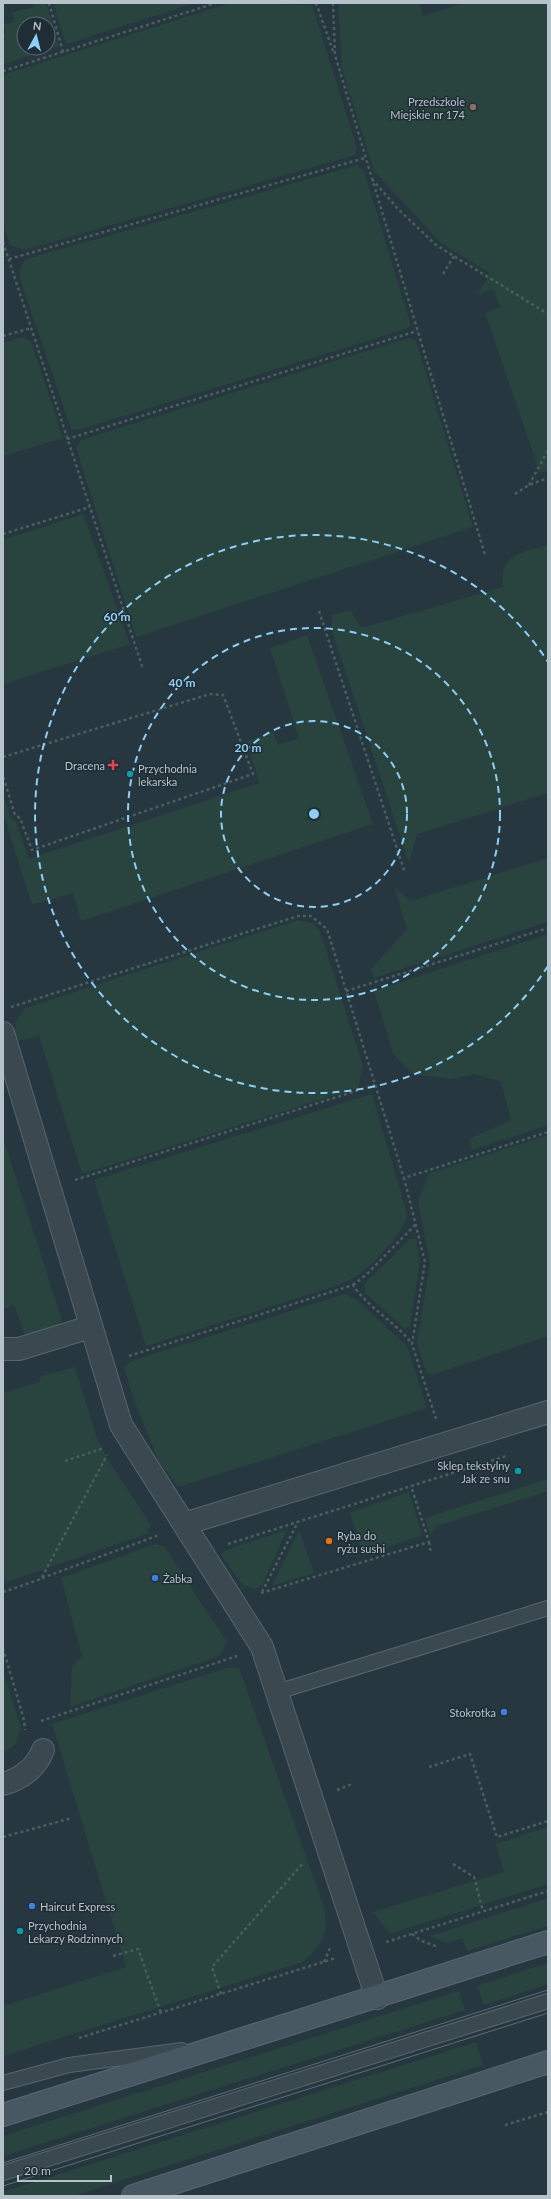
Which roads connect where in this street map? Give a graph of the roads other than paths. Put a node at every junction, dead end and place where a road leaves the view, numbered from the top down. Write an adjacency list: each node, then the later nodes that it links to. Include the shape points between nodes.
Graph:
1 (3, 1033): 2 (street)
2 (90, 1327): 3 (street, via 19,1349); 5 (street, via 121,1425)
3 (3, 1349)
4 (548, 1412): 5 (street)
5 (175, 1529): 7 (street, via 202,1552 246,1622 262,1648)
6 (548, 1608): 7 (lane)
7 (277, 1692): 11 (street)
8 (43, 1750): 9 (street, via 40,1759 25,1774)
9 (3, 1784)
10 (548, 1942): 11 (street)
11 (377, 1998): 13 (street)
12 (548, 2001): 17 (lane)
13 (224, 2044): 15 (lane, via 69,2065); 16 (street)
14 (548, 2062): 18 (street)
15 (3, 2083)
16 (3, 2115)
17 (3, 2173)
18 (133, 2196)

